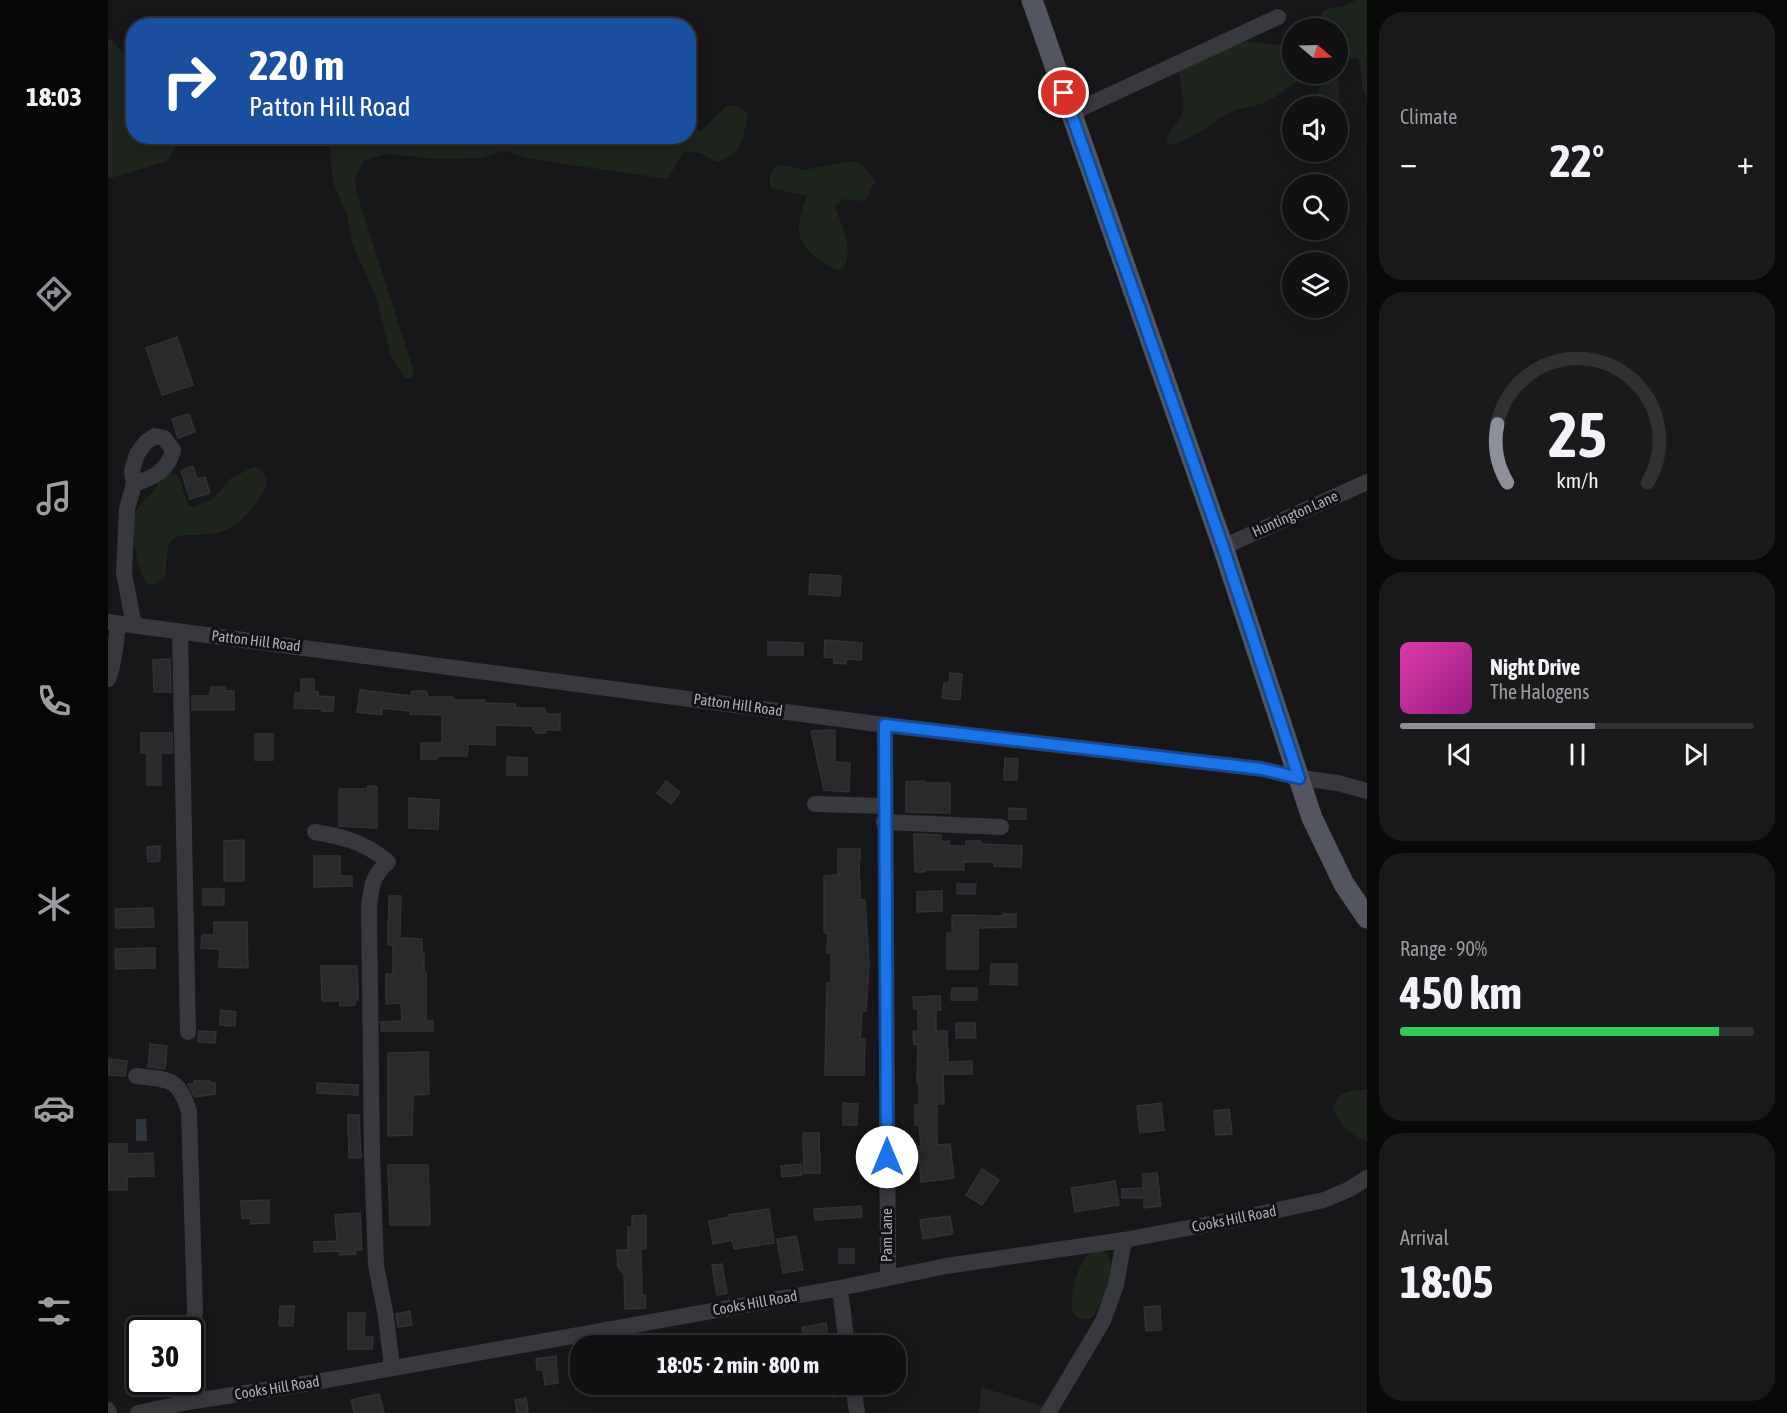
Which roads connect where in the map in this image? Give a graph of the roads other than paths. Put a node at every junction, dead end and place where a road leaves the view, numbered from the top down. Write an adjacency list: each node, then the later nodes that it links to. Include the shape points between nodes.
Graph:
1 (1032, 0): 3 (main road)
2 (1278, 17): 3 (street)
3 (1071, 113): 6 (main road)
4 (1367, 482): 6 (street, Huntington Lane)
5 (134, 484): 7 (street, via 127,509)
6 (1223, 547): 11 (main road)
7 (120, 624): 8 (street, Patton Hill Road); 9 (street)
8 (180, 632): 10 (street, Patton Hill Road); 18 (street)
9 (108, 680)
10 (885, 725): 11 (street, Patton Hill Road, via 1262,769); 14 (street, Pam Lane)
11 (1299, 778): 12 (street, Patton Hill Road); 17 (main road, via 1344,884)
12 (1367, 790)
13 (815, 804): 14 (street)
14 (884, 814): 15 (street); 24 (street, Pam Lane)
15 (1001, 827)
16 (315, 832): 28 (street, via 353,840 373,849 388,862 376,873 369,907 376,1265)
17 (1367, 918)
18 (188, 1032)
19 (136, 1076): 26 (street, via 172,1082 180,1088 189,1111)
20 (1367, 1178): 21 (street, Cooks Hill Road)
21 (1350, 1189): 22 (street); 23 (street, Cooks Hill Road, via 1288,1209)
22 (1367, 1192)
23 (1124, 1240): 24 (street, Cooks Hill Road); 34 (street, via 1116,1285 1103,1321)
24 (888, 1277): 25 (street, Cooks Hill Road)
25 (840, 1288): 27 (street); 28 (street, Cooks Hill Road)
26 (194, 1317)
27 (846, 1335)
28 (392, 1368): 31 (street, Cooks Hill Road)
29 (187, 1395): 31 (street)
30 (854, 1395): 33 (street)
31 (188, 1402): 32 (street, Cooks Hill Road)
32 (138, 1413)
33 (856, 1413)
34 (1048, 1413)

